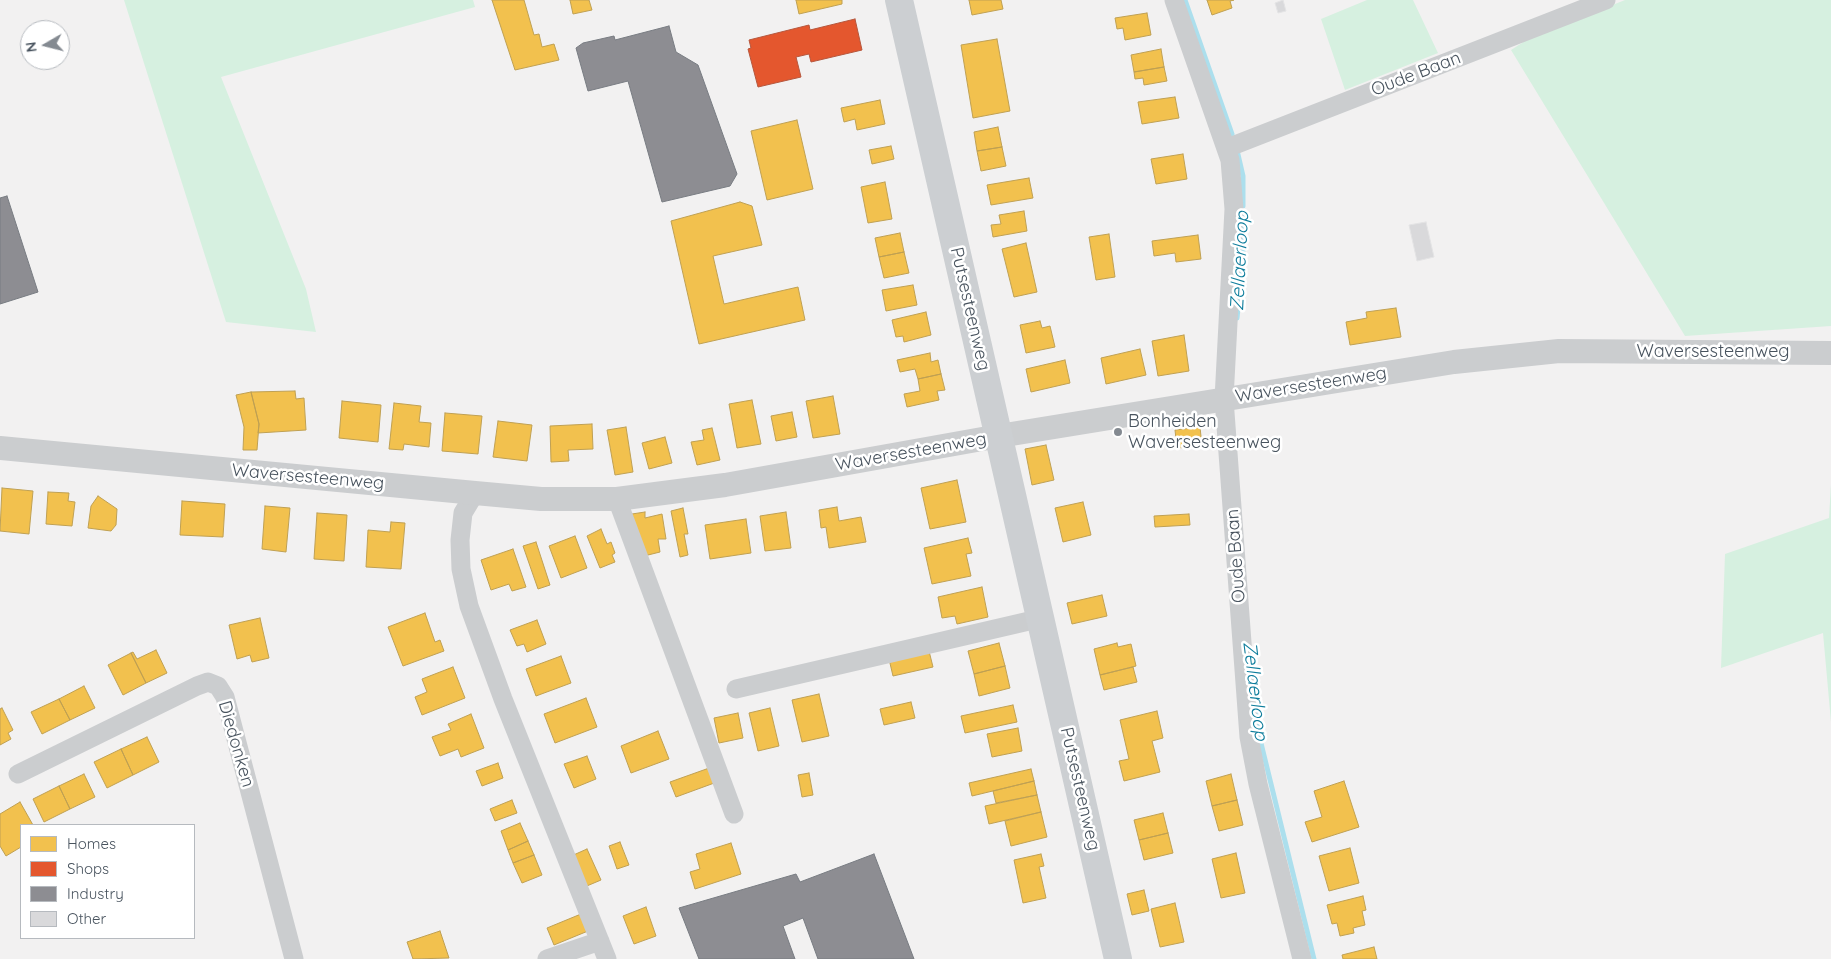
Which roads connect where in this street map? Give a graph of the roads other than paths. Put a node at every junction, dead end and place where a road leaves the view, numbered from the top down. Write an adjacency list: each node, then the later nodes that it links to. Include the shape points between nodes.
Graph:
1 (899, 0): 7 (main road, Putsesteenweg)
2 (1174, 0): 4 (street, Oude Baan)
3 (1606, 0): 4 (street, Oude Baan)
4 (1226, 148): 6 (street, Oude Baan, via 1234,209)
5 (1831, 353): 6 (street, Waversesteenweg, via 1559,351 1454,362)
6 (1224, 399): 7 (street, Waversesteenweg); 20 (street, Oude Baan, via 1249,737)
7 (999, 436): 10 (street, Waversesteenweg, via 725,485); 11 (main road, Putsesteenweg)
8 (0, 448): 9 (street, Waversesteenweg)
9 (475, 494): 10 (street, Waversesteenweg); 15 (street, via 463,513 460,540 461,569 469,606)
10 (617, 500): 14 (street)
11 (1042, 618): 12 (street); 19 (main road, Putsesteenweg)
12 (736, 689)
13 (18, 774): 16 (street, Diedonken, via 197,686 208,682 218,686 225,697)
14 (734, 814)
15 (600, 941): 17 (street); 18 (street)
16 (294, 959)
17 (547, 959)
18 (607, 959)
19 (1118, 959)
20 (1302, 959)

